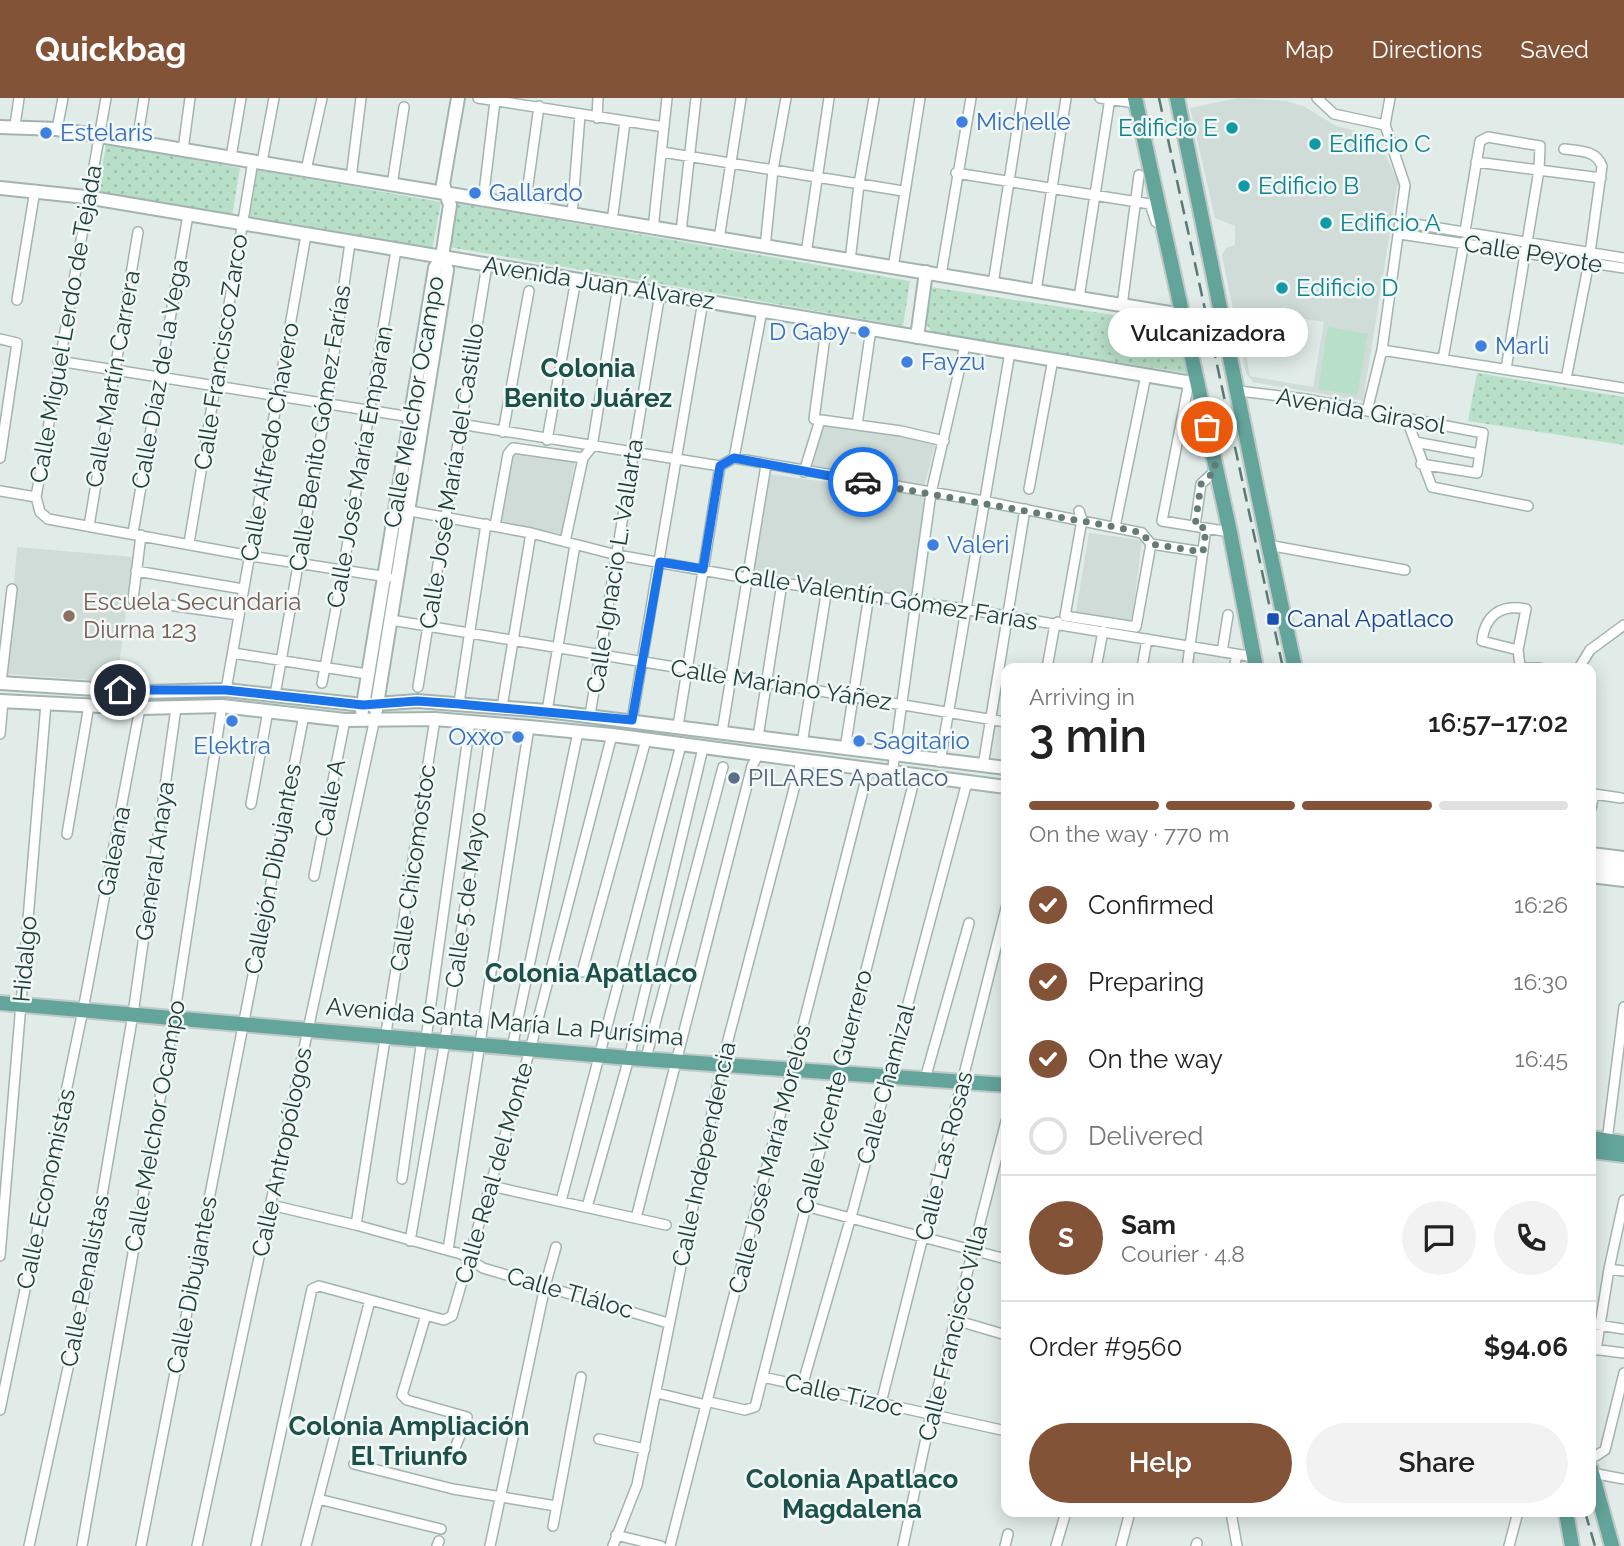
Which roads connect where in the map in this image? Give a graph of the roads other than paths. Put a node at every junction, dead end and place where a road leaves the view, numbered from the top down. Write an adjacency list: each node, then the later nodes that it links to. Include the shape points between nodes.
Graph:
1 (19, 98): 35 (street)
2 (63, 98): 39 (street)
3 (106, 98): 40 (street, Calle Miguel Lerdo de Tejada)
4 (144, 98): 41 (street)
5 (190, 98): 43 (street)
6 (241, 98): 46 (street)
7 (274, 98): 47 (street, Calle Francisco Zarco)
8 (322, 98): 50 (street)
9 (361, 98): 56 (street)
10 (458, 98): 65 (street, via 443,184)
11 (478, 98): 27 (street)
12 (598, 98): 33 (street)
13 (667, 98): 38 (street)
14 (696, 98): 45 (street)
15 (741, 98): 49 (street)
16 (786, 98): 51 (street)
17 (829, 98): 55 (street)
18 (874, 98): 59 (street)
19 (920, 98): 64 (street)
20 (971, 98): 53 (street)
21 (1022, 98): 58 (street)
22 (1066, 98): 62 (street)
23 (1177, 98): 129 (main road)
24 (1317, 98): 36 (street, via 1334,114)
25 (1390, 98): 36 (street)
26 (1107, 99): 29 (street); 66 (street)
27 (495, 101): 28 (street); 68 (street)
28 (525, 101): 30 (street)
29 (1136, 101): 95 (main road)
30 (538, 106): 32 (street); 70 (street)
31 (404, 107): 60 (street)
32 (580, 115): 33 (street); 72 (street)
33 (597, 118): 34 (street)
34 (625, 122): 38 (street); 73 (street)
35 (15, 125): 37 (street); 39 (street)
36 (1385, 125): 74 (street, via 1405,185)
37 (0, 127)
38 (664, 127): 44 (street)
39 (57, 129): 40 (street)
40 (100, 135): 41 (street); 67 (street, Calle Miguel Lerdo de Tejada)
41 (137, 142): 43 (street)
42 (1564, 149): 57 (street, via 1595,156 1602,166)
43 (183, 150): 46 (street)
44 (662, 152): 45 (street); 76 (street)
45 (687, 156): 49 (street); 78 (street)
46 (231, 157): 47 (street)
47 (257, 162): 50 (street); 75 (street, Calle Francisco Zarco)
48 (1476, 162): 52 (street); 52 (street, via 1480,141 1488,137 1539,146); 79 (street)
49 (731, 163): 51 (street); 82 (street)
50 (306, 170): 56 (street)
51 (773, 170): 55 (street); 85 (street)
52 (1539, 170): 57 (street); 86 (street)
53 (956, 173): 58 (street); 98 (street)
54 (1139, 175): 69 (street)
55 (816, 177): 59 (street); 88 (street)
56 (351, 178): 60 (street)
57 (1601, 178): 90 (street)
58 (1007, 181): 62 (street); 100 (street)
59 (859, 184): 64 (street); 92 (street)
60 (392, 185): 65 (street)
61 (35, 190): 63 (street, Avenida Juan Álvarez); 67 (street, Avenida Juan Álvarez); 106 (street)
62 (1051, 190): 66 (street); 103 (street)
63 (1, 191)
64 (903, 191): 94 (street)
65 (447, 195): 68 (street); 89 (street, via 450,205)
66 (1093, 196): 69 (street); 105 (street)
67 (86, 197): 71 (street, Avenida Juan Álvarez); 120 (street, Calle Miguel Lerdo de Tejada)
68 (483, 201): 70 (street)
69 (1137, 202): 95 (street, via 1150,204); 108 (street)
70 (525, 207): 72 (street)
71 (188, 215): 75 (street, Avenida Juan Álvarez); 124 (street, Calle Díaz de la Vega)
72 (572, 215): 73 (street)
73 (612, 222): 76 (street)
74 (1402, 222): 79 (street, Calle Peyote); 80 (street)
75 (242, 224): 81 (street, Avenida Juan Álvarez); 127 (street, Calle Francisco Zarco)
76 (653, 229): 78 (street)
77 (138, 232): 121 (street, Calle Martín Carrera)
78 (681, 232): 82 (street)
79 (1465, 232): 86 (street, Calle Peyote)
80 (1400, 234): 83 (street, Calle Peyote); 116 (street)
81 (306, 235): 84 (street, Avenida Juan Álvarez); 130 (street, Calle Alfredo Chavero)
82 (719, 239): 85 (street)
83 (1464, 242): 86 (street, Calle Peyote); 119 (street)
84 (350, 243): 87 (street, Avenida Juan Álvarez); 131 (street, Calle Benito Gómez Farías)
85 (765, 247): 88 (street)
86 (1526, 247): 90 (street, Calle Peyote); 122 (street)
87 (396, 250): 89 (street, Avenida Juan Álvarez); 132 (street, Calle José María Emparan)
88 (806, 254): 92 (street)
89 (442, 257): 93 (street, Avenida Juan Álvarez); 134 (street, Calle Melchor Ocampo, via 435,268); 162 (street, Calle Melchor Ocampo, via 447,270)
90 (1590, 257): 91 (street, Calle Peyote); 96 (street, Calle Peyote); 125 (street)
91 (1624, 258)
92 (850, 261): 94 (street)
93 (487, 265): 99 (street, Avenida Juan Álvarez); 137 (street, Calle José María del Castillo)
94 (893, 268): 97 (street)
95 (1171, 268): 110 (main road)
96 (1624, 268)
97 (926, 272): 98 (street); 113 (street)
98 (941, 275): 100 (street)
99 (576, 279): 101 (street, Avenida Juan Álvarez); 140 (street)
100 (993, 284): 103 (street)
101 (618, 286): 104 (street, Avenida Juan Álvarez); 143 (street)
102 (529, 291): 139 (street)
103 (1036, 292): 105 (street)
104 (660, 293): 107 (street, Avenida Juan Álvarez); 144 (street, Calle Ignacio L. Vallarta)
105 (1079, 298): 108 (street)
106 (17, 300)
107 (703, 301): 109 (street, Avenida Juan Álvarez); 149 (street)
108 (1122, 306): 110 (street)
109 (762, 310): 111 (street, Avenida Juan Álvarez); 148 (street)
110 (1182, 315): 126 (main road)
111 (827, 321): 112 (street, Avenida Juan Álvarez); 135 (street)
112 (870, 329): 113 (street, Avenida Juan Álvarez); 138 (street)
113 (917, 337): 115 (street, Avenida Juan Álvarez)
114 (0, 339): 146 (street, via 17,342)
115 (965, 345): 117 (street, Avenida Juan Álvarez); 141 (street)
116 (1382, 350): 119 (street); 133 (street)
117 (1010, 352): 118 (street, Avenida Juan Álvarez); 159 (street)
118 (1053, 359): 123 (street, Avenida Juan Álvarez); 155 (street)
119 (1443, 359): 122 (street)
120 (58, 360): 121 (street); 158 (street, Calle Miguel Lerdo de Tejada)
121 (115, 369): 124 (street); 166 (street, Calle Martín Carrera)
122 (1506, 369): 125 (street)
123 (1146, 375): 126 (street, Avenida Juan Álvarez); 168 (street)
124 (159, 376): 127 (street); 172 (street, Calle Díaz de la Vega)
125 (1566, 379): 128 (street)
126 (1194, 383): 153 (main road); 167 (street, via 1162,521)
127 (215, 387): 130 (street); 173 (street, Calle Francisco Zarco)
128 (1624, 388)
129 (1238, 391): 133 (street, Avenida Girasol); 176 (main road)
130 (279, 395): 131 (street); 179 (street, Calle Alfredo Chavero)
131 (327, 402): 132 (street); 181 (street, Calle Benito Gómez Farías)
132 (370, 410): 134 (street); 185 (street, Calle José María Emparan)
133 (1367, 411): 136 (street, Avenida Girasol)
134 (411, 417): 162 (street, Calle Melchor Ocampo)
135 (817, 419): 138 (street); 154 (street)
136 (1408, 420): 142 (street); 145 (street, Avenida Girasol, via 1483,433)
137 (460, 424): 139 (street); 164 (street, Calle José María del Castillo)
138 (857, 425): 141 (street)
139 (503, 432): 140 (street)
140 (547, 440): 143 (street)
141 (944, 441): 157 (street)
142 (1415, 442): 145 (street); 150 (street)
143 (592, 447): 144 (street); 147 (street)
144 (633, 454): 149 (street); 178 (street, Calle Ignacio L. Vallarta)
145 (1480, 454): 150 (street, via 1477,473)
146 (0, 458)
147 (583, 458): 165 (street, via 513,448); 174 (street)
148 (734, 458): 151 (street); 152 (street)
149 (676, 459): 152 (street); 180 (street)
150 (1421, 464): 160 (street, via 1432,488)
151 (766, 465): 154 (street); 187 (street)
152 (720, 466): 182 (street)
153 (1216, 470): 167 (street, via 1201,484); 170 (main road)
154 (804, 472): 157 (street)
155 (1030, 489)
156 (0, 491): 158 (street)
157 (932, 493): 159 (street); 193 (street)
158 (36, 497): 166 (street, Calle Miguel Lerdo de Tejada, via 40,513 48,519)
159 (983, 501): 161 (street); 194 (street)
160 (1528, 506)
161 (1025, 509): 163 (street); 197 (street)
162 (401, 510): 164 (street, Calle Valentín Gómez Farías); 186 (street, Calle Melchor Ocampo)
163 (1080, 516): 168 (street); 198 (street)
164 (445, 517): 165 (street, Calle Valentín Gómez Farías); 201 (street, Calle José María del Castillo)
165 (491, 525): 171 (street, Calle Valentín Gómez Farías); 204 (street)
166 (89, 526): 172 (street)
167 (1195, 526): 169 (street)
168 (1115, 527): 175 (street, via 1142,533)
169 (1206, 528): 170 (street); 177 (street)
170 (1230, 532): 221 (main road)
171 (531, 533): 174 (street, Calle Valentín Gómez Farías); 206 (street)
172 (137, 534): 173 (street); 184 (street, Calle Díaz de la Vega)
173 (189, 543): 179 (street)
174 (570, 543): 178 (street, Calle Valentín Gómez Farías); 208 (street)
175 (1151, 544): 177 (street); 198 (street, Calle Valentín Gómez Farías, via 1136,627)
176 (1268, 545): 183 (street); 222 (main road)
177 (1203, 552): 207 (street)
178 (617, 555): 180 (street, Calle Valentín Gómez Farías); 212 (street, Calle Ignacio L. Vallarta)
179 (251, 556): 181 (street); 191 (street, Calle Alfredo Chavero)
180 (660, 562): 182 (street, Calle Valentín Gómez Farías); 215 (street)
181 (297, 564): 185 (street); 214 (street, Calle Benito Gómez Farías)
182 (703, 569): 187 (street, Calle Valentín Gómez Farías); 226 (street)
183 (1405, 570)
184 (136, 571): 191 (street); 195 (street, Calle Díaz de la Vega, via 133,600)
185 (343, 571): 186 (street); 225 (street, Calle José María Emparan)
186 (390, 577): 199 (street, Calle Melchor Ocampo); 227 (street, Calle Melchor Ocampo)
187 (747, 578): 188 (street, Calle Valentín Gómez Farías); 228 (street)
188 (782, 583): 189 (street, Calle Valentín Gómez Farías); 231 (street)
189 (827, 588): 192 (street, Calle Valentín Gómez Farías); 234 (street)
190 (12, 589): 229 (street)
191 (243, 589): 195 (street, Calle Alfredo Chavero)
192 (869, 594): 193 (street, Calle Valentín Gómez Farías); 237 (street)
193 (915, 602): 194 (street, Calle Valentín Gómez Farías); 244 (street)
194 (964, 609): 197 (street, Calle Valentín Gómez Farías); 251 (street)
195 (239, 615): 211 (street, Calle Alfredo Chavero)
196 (1228, 615): 210 (street)
197 (1009, 617): 200 (street, Calle Valentín Gómez Farías); 257 (street)
198 (1065, 617): 200 (street)
199 (391, 620): 201 (street, Calle Mariano Yáñez); 240 (street, Calle Melchor Ocampo)
200 (1055, 624): 203 (street, Calle Valentín Gómez Farías); 216 (street)
201 (428, 625): 204 (street, Calle Mariano Yáñez); 232 (street, Calle José María del Castillo)
202 (1624, 625): 224 (street, via 1590,650)
203 (1103, 631): 205 (street, Calle Valentín Gómez Farías); 217 (street)
204 (470, 634): 206 (street, Calle Mariano Yáñez); 241 (street)
205 (1147, 639): 207 (street, Calle Valentín Gómez Farías); 218 (street)
206 (514, 641): 208 (street, Calle Mariano Yáñez); 246 (street)
207 (1191, 646): 210 (street, Calle Valentín Gómez Farías); 219 (street)
208 (557, 649): 212 (street, Calle Mariano Yáñez); 250 (street)
209 (1518, 650): 209 (street, via 1527,609 1512,606 1489,618 1482,641); 223 (street)
210 (1222, 652): 213 (street, Calle Valentín Gómez Farías)
211 (233, 653): 214 (street); 233 (street, Calle Alfredo Chavero)
212 (601, 655): 215 (street, Calle Mariano Yáñez); 253 (street, Calle Ignacio L. Vallarta)
213 (1237, 655): 220 (street); 221 (street, Calle Valentín Gómez Farías)
214 (281, 659): 225 (street); 236 (street, Calle Benito Gómez Farías)
215 (644, 662): 226 (street, Calle Mariano Yáñez); 259 (street)
216 (1048, 663)
217 (1097, 663)
218 (1143, 663)
219 (1188, 663)
220 (1235, 663)
221 (1255, 663)
222 (1294, 663)
223 (1519, 663)
224 (1582, 663)
225 (324, 668): 227 (street); 230 (street, Calle José María Emparan)
226 (687, 669): 228 (street, Calle Mariano Yáñez); 263 (street)
227 (367, 674): 243 (street, Calle Melchor Ocampo)
228 (731, 677): 231 (street, Calle Mariano Yáñez); 266 (street)
229 (1, 683): 235 (street)
230 (321, 683)
231 (767, 683): 234 (street, Calle Mariano Yáñez); 269 (street)
232 (418, 687)
233 (226, 690): 235 (street); 236 (street)
234 (813, 690): 237 (street, Calle Mariano Yáñez); 271 (street)
235 (143, 692): 247 (street, Galeana)
236 (275, 695): 243 (street)
237 (854, 697): 244 (street, Calle Mariano Yáñez); 274 (street)
238 (1, 701): 239 (street); 267 (street)
239 (46, 703): 242 (street); 302 (street, Hidalgo)
240 (377, 703): 241 (street); 243 (street); 255 (street, Calle Melchor Ocampo)
241 (459, 704): 246 (street)
242 (89, 705): 247 (street); 290 (street)
243 (363, 705): 254 (street, Calle Melchor Ocampo)
244 (901, 705): 251 (street, Calle Mariano Yáñez); 276 (street)
245 (222, 706): 248 (street); 249 (street); 306 (street, Calle Melchor Ocampo)
246 (502, 707): 250 (street)
247 (141, 708): 248 (street); 304 (street, Galeana)
248 (176, 708): 305 (street, General Anaya)
249 (268, 711): 252 (street); 289 (street)
250 (547, 711): 253 (street)
251 (948, 712): 257 (street, Calle Mariano Yáñez); 278 (street)
252 (304, 715): 258 (street); 307 (street, Callejón Dibujantes)
253 (590, 715): 259 (street)
254 (362, 718): 255 (street); 258 (street)
255 (375, 718): 256 (street); 308 (street, Calle Antropólogos)
256 (435, 719): 261 (street); 309 (street, Calle Chicomostoc)
257 (990, 719): 260 (street, Calle Mariano Yáñez); 279 (street)
258 (345, 720): 295 (street, Calle A)
259 (632, 720): 263 (street)
260 (1001, 721)
261 (470, 722): 262 (street); 310 (street)
262 (492, 724): 264 (street); 311 (street, Calle 5 de Mayo)
263 (678, 726): 266 (street)
264 (529, 727): 265 (street); 312 (street)
265 (578, 732): 268 (street); 313 (street)
266 (722, 732): 269 (street)
267 (0, 734)
268 (612, 735): 270 (street); 314 (street, Calle Real del Monte)
269 (758, 737): 271 (street)
270 (646, 740): 272 (street); 300 (street)
271 (802, 744): 274 (street)
272 (681, 745): 273 (street); 315 (street)
273 (703, 748): 275 (street); 316 (street)
274 (845, 750): 276 (street)
275 (758, 755): 277 (street); 318 (street)
276 (895, 756): 278 (street); 283 (street)
277 (801, 762): 282 (street); 319 (street, Calle Independencia)
278 (940, 762): 279 (street)
279 (984, 766): 281 (street)
280 (723, 767): 317 (street)
281 (1001, 768)
282 (868, 771): 283 (street); 320 (street, Calle José María Morelos)
283 (892, 774): 284 (street)
284 (915, 777): 285 (street); 321 (street, Calle Vicente Guerrero)
285 (967, 782): 286 (street); 322 (street, Calle Chamizal)
286 (1001, 786)
287 (1596, 794): 288 (street)
288 (1621, 798)
289 (251, 804)
290 (67, 834)
291 (1596, 855): 292 (street)
292 (1624, 858)
293 (1596, 866): 294 (street)
294 (1624, 870)
295 (314, 876)
296 (1596, 877): 297 (street)
297 (1624, 880)
298 (969, 923): 323 (street)
299 (1001, 928): 324 (street, Calle Las Rosas)
300 (582, 972)
301 (0, 1003): 302 (main road, Avenida Santa María La Purísima)
302 (22, 1004): 304 (main road, Avenida Santa María La Purísima); 348 (street, Hidalgo)
303 (1624, 1007): 328 (street)
304 (83, 1010): 305 (main road, Avenida Santa María La Purísima); 372 (street, Calle Economistas)
305 (133, 1014): 306 (main road, Avenida Santa María La Purísima); 395 (street, Calle Penalistas, via 89,1272)
306 (174, 1018): 307 (main road, Avenida Santa María La Purísima); 396 (street, Calle Melchor Ocampo)
307 (243, 1023): 308 (main road, Avenida Santa María La Purísima); 397 (street, Calle Dibujantes)
308 (309, 1028): 309 (main road, Avenida Santa María La Purísima); 336 (street, Calle Antropólogos)
309 (388, 1036): 310 (main road, Avenida Santa María La Purísima); 341 (street, Calle Chicomostoc)
310 (424, 1039): 311 (main road, Avenida Santa María La Purísima); 332 (street)
311 (445, 1041): 312 (main road, Avenida Santa María La Purísima); 344 (street, Calle 5 de Mayo)
312 (481, 1045): 313 (main road, Avenida Santa María La Purísima); 346 (street)
313 (512, 1048): 314 (main road, Avenida Santa María La Purísima)
314 (530, 1050): 315 (main road, Avenida Santa María La Purísima); 333 (street, Calle Real del Monte)
315 (601, 1055): 316 (main road, Avenida Santa María La Purísima); 335 (street)
316 (629, 1058): 317 (main road, Avenida Santa María La Purísima); 338 (street)
317 (646, 1058): 318 (main road, Avenida Santa María La Purísima)
318 (675, 1060): 319 (main road, Avenida Santa María La Purísima); 340 (street)
319 (722, 1063): 320 (main road, Avenida Santa María La Purísima); 358 (street, Calle Independencia)
320 (793, 1069): 321 (main road, Avenida Santa María La Purísima); 369 (street, Calle José María Morelos)
321 (839, 1072): 322 (main road, Avenida Santa María La Purísima); 337 (street, Calle Vicente Guerrero)
322 (887, 1076): 323 (main road, Avenida Santa María La Purísima); 339 (street, Calle Chamizal)
323 (925, 1079): 324 (main road, Avenida Santa María La Purísima)
324 (962, 1082): 325 (main road, Avenida Santa María La Purísima); 343 (street, Calle Las Rosas)
325 (1001, 1085)
326 (1596, 1139): 328 (main road)
327 (1001, 1141): 347 (street, Calle Francisco Villa)
328 (1606, 1141): 329 (main road)
329 (1624, 1143)
330 (1596, 1152): 331 (main road)
331 (1624, 1155)
332 (402, 1179)
333 (491, 1186): 335 (street); 350 (street, Calle Real del Monte)
334 (1624, 1199): 351 (street)
335 (561, 1201): 338 (street)
336 (271, 1205): 341 (street, Calle Tláloc); 398 (street, Calle Antropólogos)
337 (805, 1206): 339 (street); 366 (street, Calle Vicente Guerrero)
338 (587, 1207): 340 (street)
339 (851, 1217): 343 (street); 367 (street, Calle Chamizal)
340 (636, 1218): 342 (street)
341 (356, 1225): 344 (street, Calle Tláloc)
342 (666, 1225)
343 (924, 1236): 347 (street); 370 (street, Calle Las Rosas)
344 (410, 1241): 346 (street, Calle Tláloc)
345 (556, 1247): 353 (street)
346 (448, 1250): 350 (street, Calle Tláloc)
347 (974, 1250): 349 (street); 356 (street, Calle Francisco Villa)
348 (0, 1256)
349 (1001, 1258)
350 (470, 1260): 353 (street, Calle Tláloc); 355 (street, Calle Real del Monte, via 452,1316 444,1320)
351 (1609, 1269): 352 (street); 357 (street)
352 (1624, 1271)
353 (545, 1286): 358 (street, Calle Tláloc); 383 (street)
354 (370, 1300): 355 (street); 384 (street); 399 (street, via 319,1286 310,1292)
355 (426, 1315): 377 (street, via 403,1397 467,1416)
356 (954, 1320): 361 (street); 373 (street, Calle Francisco Villa)
357 (1596, 1320)
358 (668, 1323): 368 (street, Calle Independencia)
359 (1596, 1324): 360 (street)
360 (1624, 1329)
361 (1001, 1334)
362 (1596, 1349): 363 (street)
363 (1624, 1353)
364 (1624, 1373): 378 (street, via 1605,1450)
365 (581, 1377): 385 (street)
366 (763, 1377): 367 (street, Calle Tízoc); 371 (street, Calle Vicente Guerrero)
367 (802, 1386): 370 (street, Calle Tízoc)
368 (657, 1394): 369 (street, Calle Tízoc); 376 (street, Calle Independencia)
369 (708, 1403): 371 (street, Calle Tízoc); 404 (street, Calle José María Morelos)
370 (881, 1403): 373 (street, Calle Tízoc)
371 (755, 1408)
372 (0, 1410)
373 (931, 1415): 374 (street, Calle Tízoc); 405 (street, Calle Francisco Villa)
374 (1001, 1431)
375 (599, 1439): 376 (street)
376 (645, 1449): 394 (street, Calle Independencia, via 637,1485)
377 (454, 1451)
378 (1596, 1461)
379 (354, 1464): 383 (street)
380 (1596, 1469): 381 (street)
381 (1624, 1479)
382 (1596, 1486): 412 (main road)
383 (500, 1496): 385 (street); 401 (street)
384 (318, 1499): 392 (street); 400 (street)
385 (556, 1506): 391 (street)
386 (1065, 1517): 407 (street)
387 (1129, 1517): 408 (street)
388 (1232, 1517): 409 (street)
389 (1517, 1517): 410 (street)
390 (1567, 1517): 411 (main road)
391 (553, 1527)
392 (441, 1529)
393 (1008, 1534): 406 (street)
394 (617, 1535): 402 (street, Calle Independencia); 403 (street)
395 (29, 1546)
396 (82, 1546)
397 (141, 1546)
398 (197, 1546)
399 (256, 1546)
400 (306, 1546)
401 (490, 1546)
402 (613, 1546)
403 (661, 1546)
404 (670, 1546)
405 (903, 1546)
406 (1005, 1546)
407 (1056, 1546)
408 (1121, 1546)
409 (1237, 1546)
410 (1509, 1546)
411 (1572, 1546)
412 (1612, 1546)

